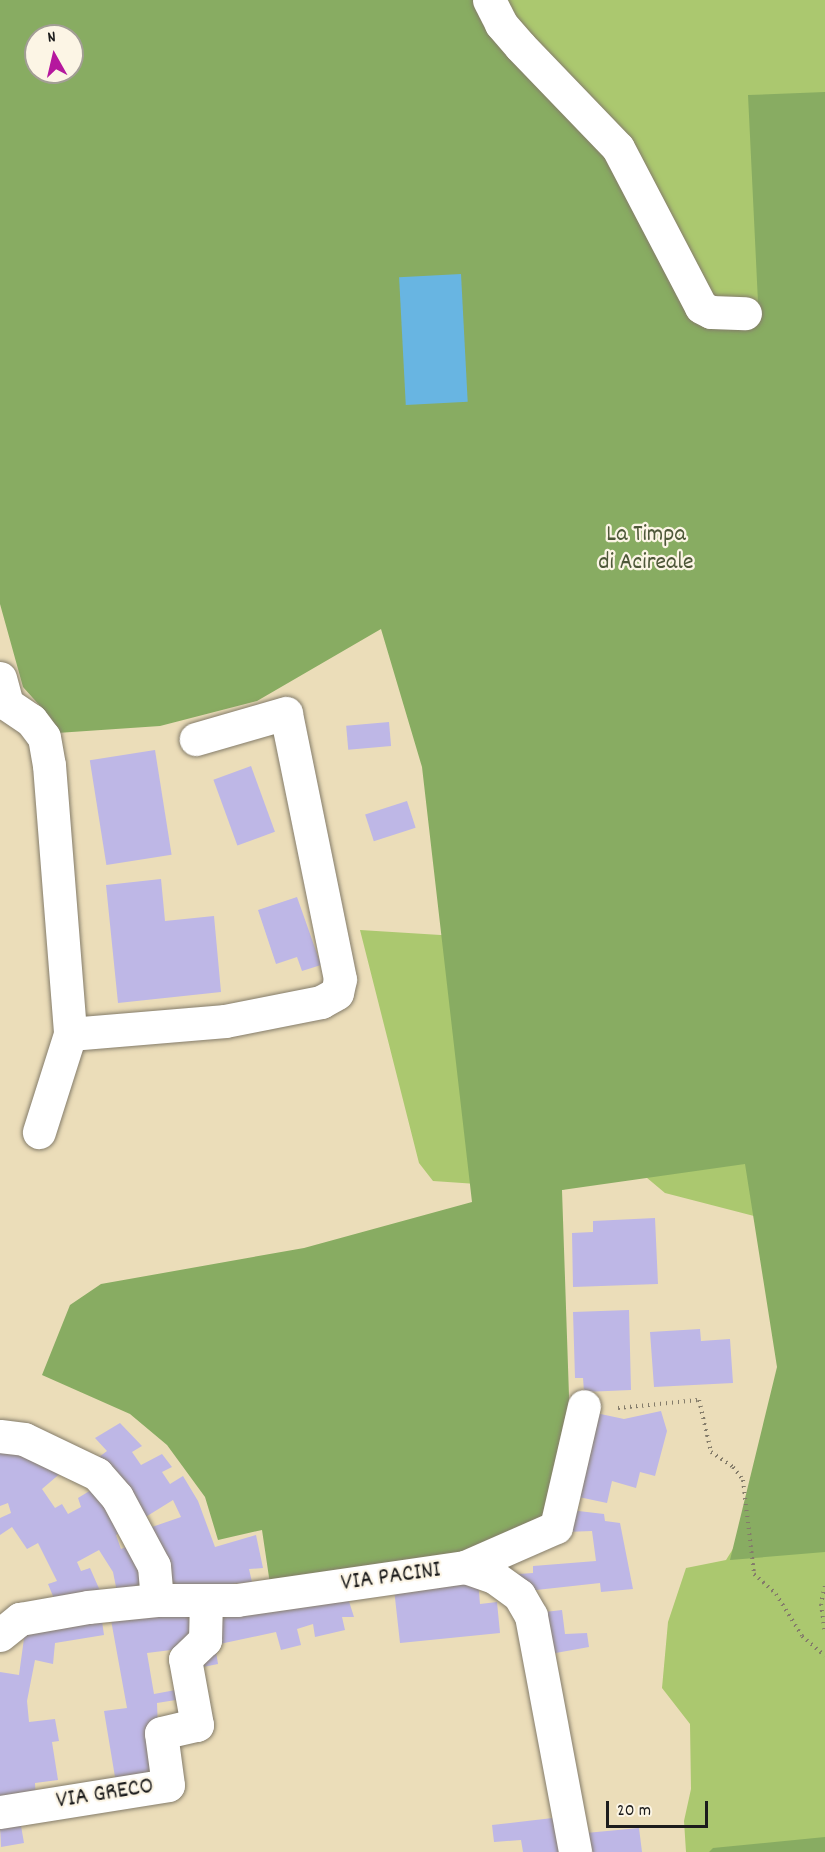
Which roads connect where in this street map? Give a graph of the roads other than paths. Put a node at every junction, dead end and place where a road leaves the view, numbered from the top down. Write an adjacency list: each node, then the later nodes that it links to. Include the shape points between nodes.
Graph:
1 (489, 0): 2 (street, via 513,38 618,148 701,307 711,312)
2 (745, 313)
3 (0, 678): 5 (street, via 8,704 31,720 45,737)
4 (196, 739): 5 (street, via 286,713 340,979 337,993 321,1002 225,1020)
5 (70, 1034): 6 (street)
6 (39, 1132)
7 (584, 1406): 9 (street, via 556,1527)
8 (0, 1437): 10 (street, via 24,1439 97,1474 117,1497 154,1566)
9 (465, 1567): 11 (street, VIA PACINI, via 237,1600); 14 (street, VIA PACINI, via 494,1577 519,1595 531,1616)
10 (157, 1600): 11 (street, VIA PACINI); 12 (street, VIA PACINI, via 88,1606 20,1619)
11 (206, 1600): 13 (street, VIA GRECO, via 205,1640 185,1659 197,1725 161,1733 168,1785)
12 (0, 1635)
13 (0, 1812)
14 (575, 1852)

